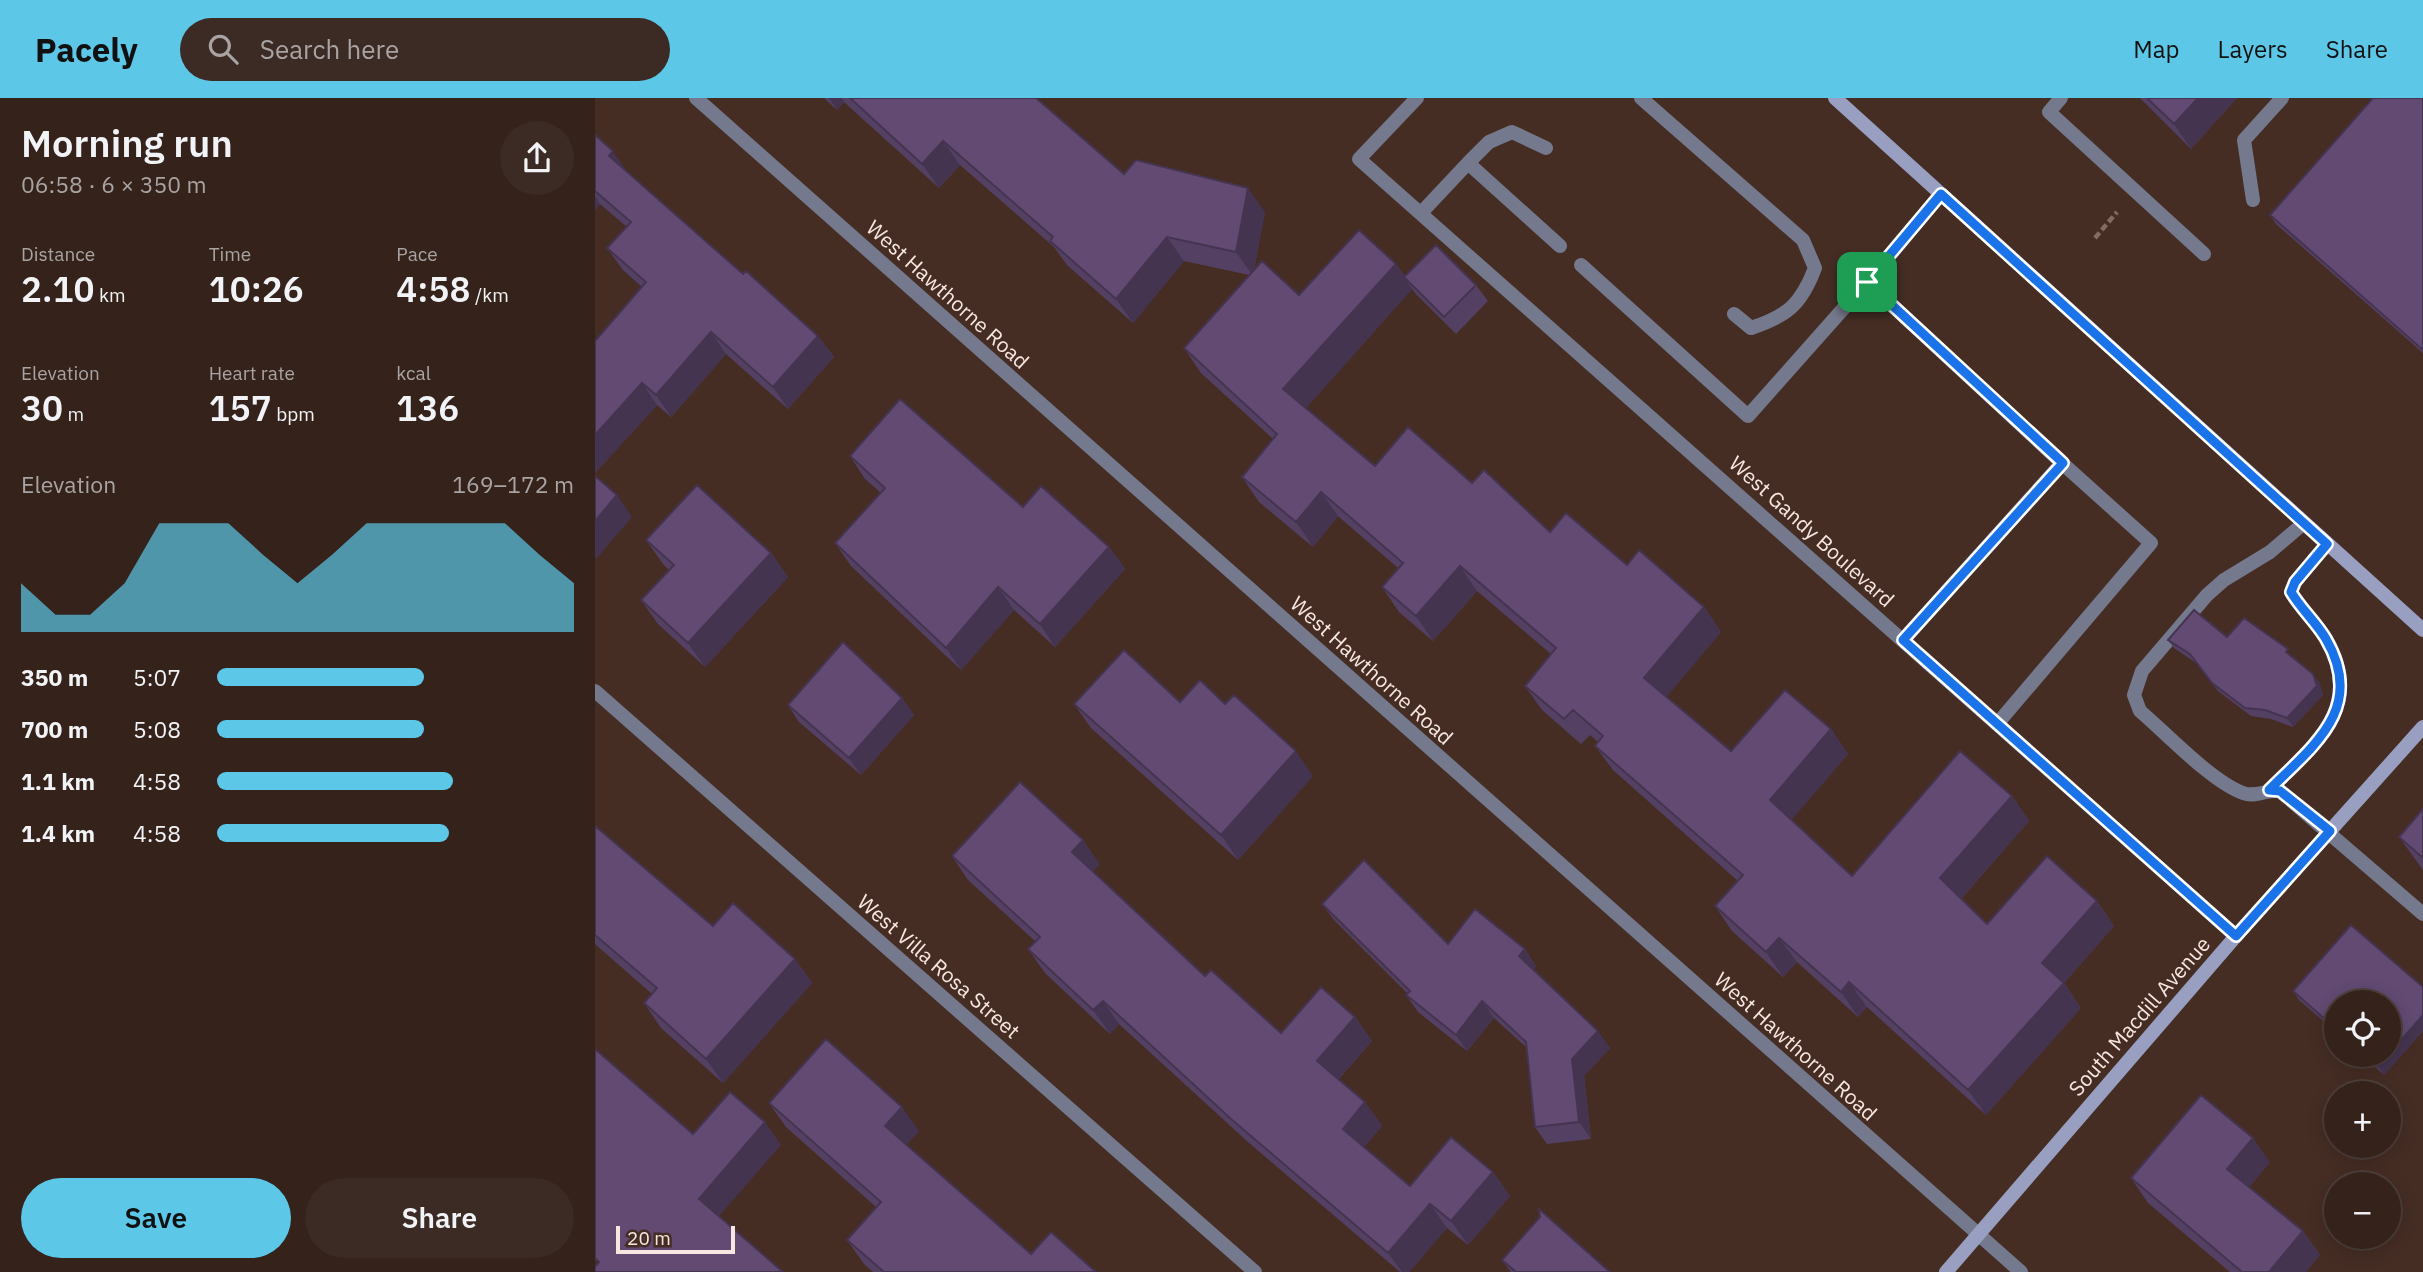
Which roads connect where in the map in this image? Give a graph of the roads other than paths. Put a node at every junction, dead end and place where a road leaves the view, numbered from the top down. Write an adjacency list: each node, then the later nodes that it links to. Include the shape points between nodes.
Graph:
1 (696, 98): 29 (street, West Hawthorne Road)
2 (1417, 98): 11 (street, West Gandy Boulevard, via 1359,159)
3 (1641, 98): 16 (street, via 1803,240 1815,268 1806,291 1780,319 1751,328)
4 (1835, 98): 9 (main road)
5 (2061, 98): 13 (street, via 2049,112)
6 (2282, 98): 10 (street, via 2244,141)
7 (1546, 148): 8 (street, via 1512,132 1489,142)
8 (1468, 163): 11 (street); 12 (street)
9 (1941, 194): 15 (street); 18 (main road)
10 (2253, 200)
11 (1421, 213): 21 (street, West Gandy Boulevard)
12 (1560, 246)
13 (2204, 254)
14 (1581, 265): 15 (street, via 1748,416)
15 (1867, 282): 17 (street)
16 (1734, 314)
17 (2063, 463): 21 (street); 23 (street, via 2151,543)
18 (2304, 523): 19 (main road); 25 (street, via 2207,595 2142,671 2134,695 2140,711 2233,788 2256,795)
19 (2327, 544): 20 (main road); 25 (street, via 2291,592 2328,642 2338,665 2341,692 2336,715 2325,733)
20 (2423, 630)
21 (1903, 640): 23 (street, West Gandy Boulevard)
22 (595, 691): 30 (street, West Villa Rosa Street)
23 (1997, 723): 28 (street, West Gandy Boulevard)
24 (2423, 727): 26 (main road, South Macdill Avenue)
25 (2269, 790): 26 (street, via 2280,791)
26 (2330, 831): 27 (street); 28 (main road, South Macdill Avenue)
27 (2423, 915)
28 (2236, 936): 29 (main road, South Macdill Avenue)
29 (1978, 1235): 31 (main road, South Macdill Avenue); 32 (street, West Hawthorne Road)
30 (1255, 1272)
31 (1946, 1272)
32 (2021, 1272)

